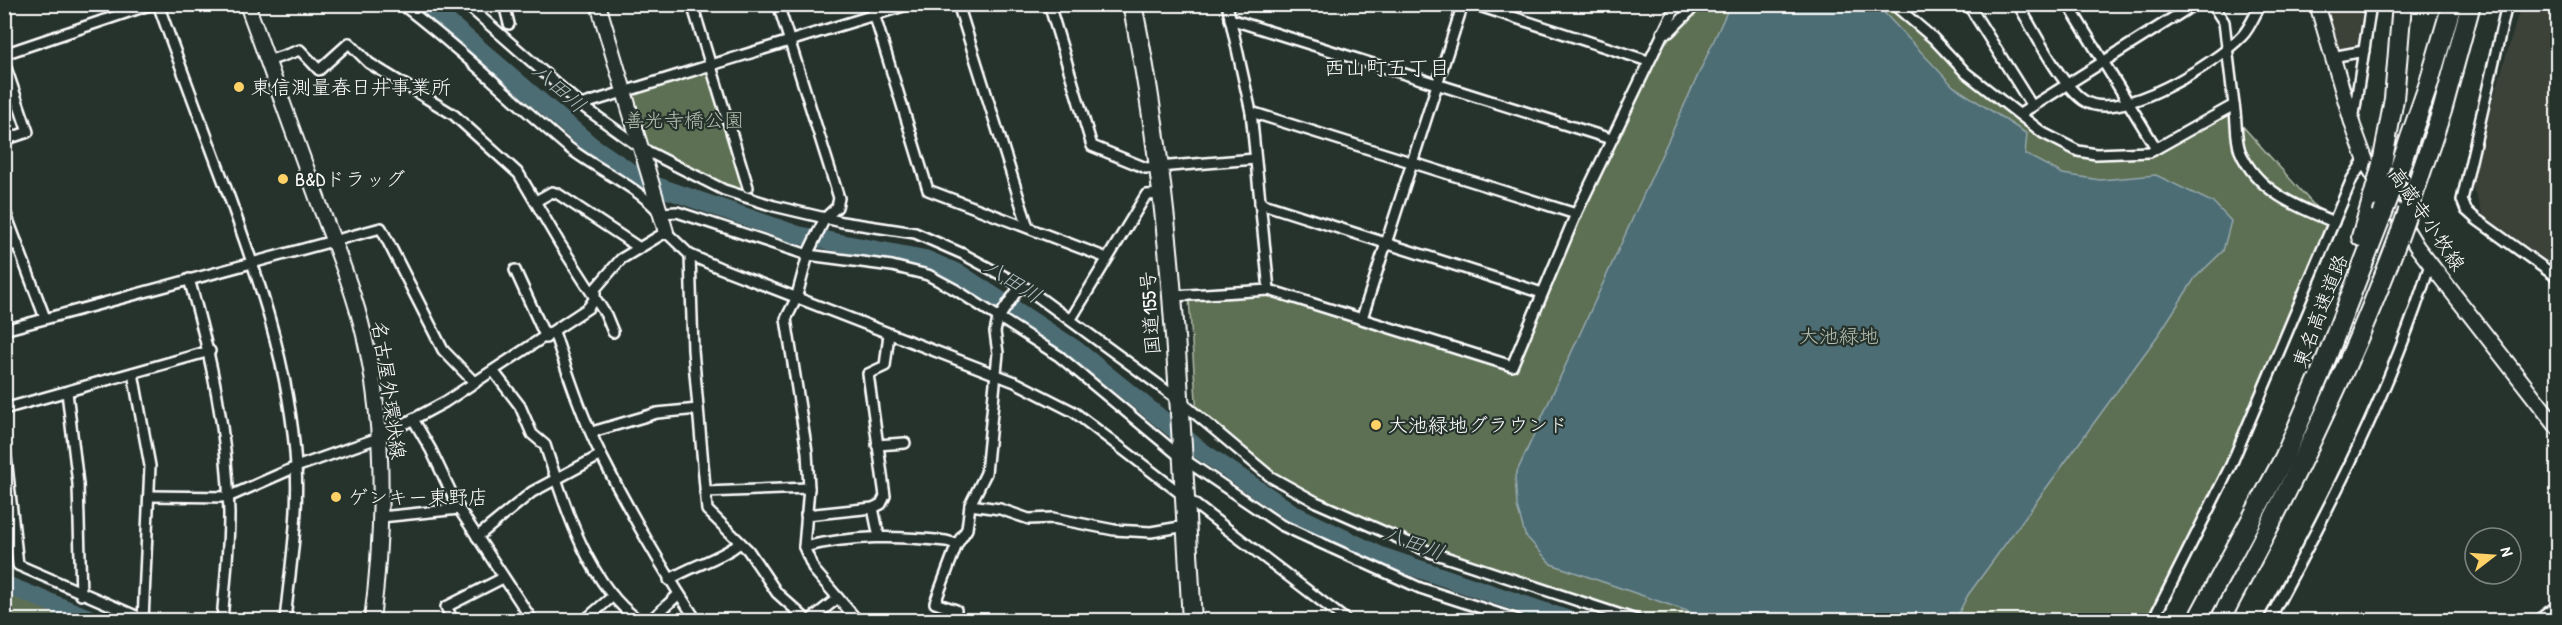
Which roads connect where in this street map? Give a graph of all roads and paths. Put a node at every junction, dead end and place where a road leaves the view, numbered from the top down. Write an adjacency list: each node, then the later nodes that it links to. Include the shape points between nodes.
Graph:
1 (152, 4): 42 (street)
2 (158, 4): 86 (street)
3 (247, 4): 44 (main road, 名古屋外環状線)
4 (401, 4): 72 (street, via 569,147 650,202)
5 (466, 4): 53 (street)
6 (504, 4): 37 (street)
7 (598, 4): 51 (main road)
8 (692, 4): 48 (street)
9 (778, 4): 39 (street)
10 (871, 4): 34 (street)
11 (910, 4): 34 (street)
12 (958, 4): 76 (street)
13 (1049, 4): 66 (street, via 1092,146 1146,168)
14 (1132, 4): 66 (highway, 国道155号)
15 (1227, 4): 35 (street)
16 (1463, 4): 49 (street)
17 (1473, 4): 45 (street)
18 (1677, 4): 38 (street)
19 (1697, 4): 38 (street, via 1669,32)
20 (1893, 4): 57 (street, via 1966,73)
21 (1968, 4): 55 (street)
22 (2018, 4): 50 (street)
23 (2068, 4): 46 (street)
24 (2195, 4): 46 (street)
25 (2212, 4): 36 (street)
26 (2221, 4): 36 (street)
27 (2261, 4): 40 (street, via 2243,35)
28 (2317, 4): 43 (main road, 高蔵寺小牧線)
29 (2371, 4): 41 (street)
30 (2403, 4): 64 (highway, via 2394,99)
31 (2452, 4): 135 (highway, 東名高速道路, bridge, via 2394,184 2319,377)
32 (2471, 4): 170 (highway, bridge, via 2442,111 2398,239 2300,468)
33 (2504, 6): 89 (street, via 2462,200 2476,219)
34 (874, 16): 39 (street); 76 (street, via 928,190)
35 (1230, 19): 49 (street); 56 (street)
36 (2224, 22): 40 (street)
37 (509, 24)
38 (1662, 33): 45 (street)
39 (789, 41): 48 (street); 74 (street, via 838,198 837,207)
40 (2229, 47): 52 (street, via 2175,84); 54 (street)
41 (2364, 51): 43 (street); 58 (street)
42 (4, 54)
43 (2332, 57): 58 (main road, 高蔵寺小牧線)
44 (268, 61): 69 (street, via 300,51 319,70 349,43 369,63 454,115 519,174); 78 (main road, 名古屋外環状線)
45 (1648, 61): 59 (street)
46 (2103, 62): 50 (street); 52 (street)
47 (4, 63): 60 (street, via 28,132)
48 (710, 66): 51 (street); 67 (street)
49 (1437, 83): 59 (street); 65 (street)
50 (2067, 84): 52 (street, via 2083,100 2098,107); 55 (street)
51 (624, 92): 53 (street); 61 (main road)
52 (2128, 102): 62 (street)
53 (581, 105): 61 (street)
54 (2234, 105): 62 (street); 75 (street, via 2238,144 2249,165 2279,198)
55 (2032, 106): 57 (street)
56 (1251, 112): 63 (street); 65 (street)
57 (2020, 114): 62 (street, via 2061,145 2078,152 2150,152)
58 (2353, 126): 64 (main road, 高蔵寺小牧線)
59 (1611, 139): 73 (street)
60 (4, 140)
61 (641, 148): 72 (main road); 74 (street, via 724,190)
62 (2156, 148)
63 (1256, 159): 66 (street); 70 (street)
64 (2373, 161): 75 (street, via 2352,179); 87 (main road, 高蔵寺小牧線, via 2417,247); 135 (highway, bridge, via 2373,197 2348,276)
65 (1412, 163): 73 (street); 80 (street)
66 (1160, 168): 68 (highway, 国道155号)
67 (748, 187)
68 (1163, 194): 85 (street, via 1146,195); 94 (highway, 国道155号)
69 (536, 201): 81 (street, via 552,192 558,194); 95 (street)
70 (1260, 203): 80 (street); 92 (street)
71 (4, 209): 79 (street)
72 (660, 213): 77 (main road); 83 (street, via 677,212)
73 (1576, 214): 93 (street)
74 (825, 219): 83 (street); 91 (street, via 915,233)
75 (2334, 222): 168 (street, via 2231,465)
76 (1028, 227): 85 (street)
77 (666, 232): 81 (street); 84 (street)
78 (334, 242): 86 (street); 109 (street, via 381,228 443,350); 117 (main road, 名古屋外環状線, via 364,336)
79 (17, 243): 82 (street); 98 (street)
80 (1387, 243): 93 (street); 99 (street)
81 (638, 247): 95 (street, via 595,289)
82 (4, 248)
83 (808, 253): 96 (street); 97 (street, via 928,275)
84 (690, 255): 96 (street); 113 (street)
85 (1107, 258): 100 (street)
86 (253, 261): 90 (street); 123 (street, via 275,331)
87 (2430, 264): 115 (main road, 高蔵寺小牧線); 171 (street, via 2378,408)
88 (514, 270): 104 (street)
89 (2558, 278)
90 (189, 279): 98 (street); 105 (street)
91 (1020, 286): 97 (street); 100 (street)
92 (1269, 290): 94 (street); 99 (street)
93 (1542, 293): 99 (street, via 1512,366)
94 (1173, 296): 111 (highway, 国道155号)
95 (595, 298): 102 (street); 104 (street, via 588,308)
96 (796, 299): 103 (street); 125 (street, via 786,319 807,452)
97 (999, 317): 108 (street, via 995,332); 122 (street, via 1059,356)
98 (45, 318): 101 (street)
99 (1362, 318)
100 (1071, 319): 111 (street)
101 (4, 330)
102 (613, 332)
103 (889, 334): 108 (street); 120 (street, via 885,366 868,374)
104 (550, 335): 106 (street); 116 (street)
105 (210, 351): 107 (street); 129 (street, via 223,428)
106 (494, 372): 109 (street); 124 (street, via 520,406 532,434 545,445)
107 (133, 373): 110 (street); 128 (street, via 150,466)
108 (996, 376): 127 (street, via 1074,412); 130 (street, via 986,474)
109 (475, 383): 114 (street)
110 (66, 392): 112 (street); 147 (street, via 78,484)
111 (1179, 400): 122 (highway, 国道155号); 167 (street, via 1271,477 1316,502 1430,552)
112 (4, 409)
113 (698, 409): 116 (street, via 657,413); 126 (street)
114 (413, 419): 117 (street); 131 (street)
115 (2558, 428)
116 (592, 432): 121 (street)
117 (378, 438): 123 (street); 134 (main road, 名古屋外環状線)
118 (4, 439): 142 (street)
119 (905, 443): 120 (street)
120 (877, 445): 132 (street, via 885,496)
121 (601, 455): 124 (street); 145 (street)
122 (1182, 458): 127 (highway, 国道155号); 166 (street, via 1251,507 1341,554 1420,588)
123 (296, 467): 129 (street); 153 (street)
124 (555, 478): 137 (street, via 518,502); 148 (street, via 581,545)
125 (808, 488): 126 (street); 133 (street)
126 (705, 492): 140 (street, via 706,510)
127 (1184, 494): 136 (highway, 国道155号); 165 (street)
128 (150, 496): 129 (street); 151 (street)
129 (228, 497): 152 (street)
130 (970, 505): 136 (street, via 1029,519 1053,518 1114,530 1151,532); 141 (street, via 967,530)
131 (459, 508): 134 (street); 137 (street)
132 (873, 508): 133 (street); 138 (street)
133 (806, 515): 143 (street)
134 (381, 517): 154 (main road, 名古屋外環状線)
135 (2250, 524): 169 (highway, 東名高速道路)
136 (1186, 526): 164 (highway, 国道155号)
137 (477, 537): 144 (street)
138 (879, 537): 141 (street); 143 (street)
139 (4, 542): 142 (street)
140 (740, 543): 145 (street, via 725,556 691,567); 161 (street, via 777,593)
141 (957, 544): 163 (street, via 935,603 956,610)
142 (15, 546): 147 (street, via 18,565)
143 (804, 547): 149 (street, via 814,570)
144 (503, 578): 155 (street, via 446,607); 156 (street)
145 (669, 580): 146 (street)
146 (679, 594): 159 (street); 160 (street)
147 (81, 595): 151 (street)
148 (613, 596): 157 (street); 158 (street)
149 (838, 598): 161 (street); 162 (street)
150 (2558, 604): 172 (street)
151 (144, 620)
152 (222, 621)
153 (285, 621)
154 (372, 621)
155 (453, 621)
156 (532, 621)
157 (585, 621)
158 (639, 621)
159 (651, 621)
160 (696, 621)
161 (808, 621)
162 (857, 621)
163 (952, 621)
164 (1192, 621)
165 (1346, 621)
166 (1518, 621)
167 (1636, 621)
168 (2153, 621)
169 (2197, 621)
170 (2220, 621)
171 (2269, 621)
172 (2538, 621)

